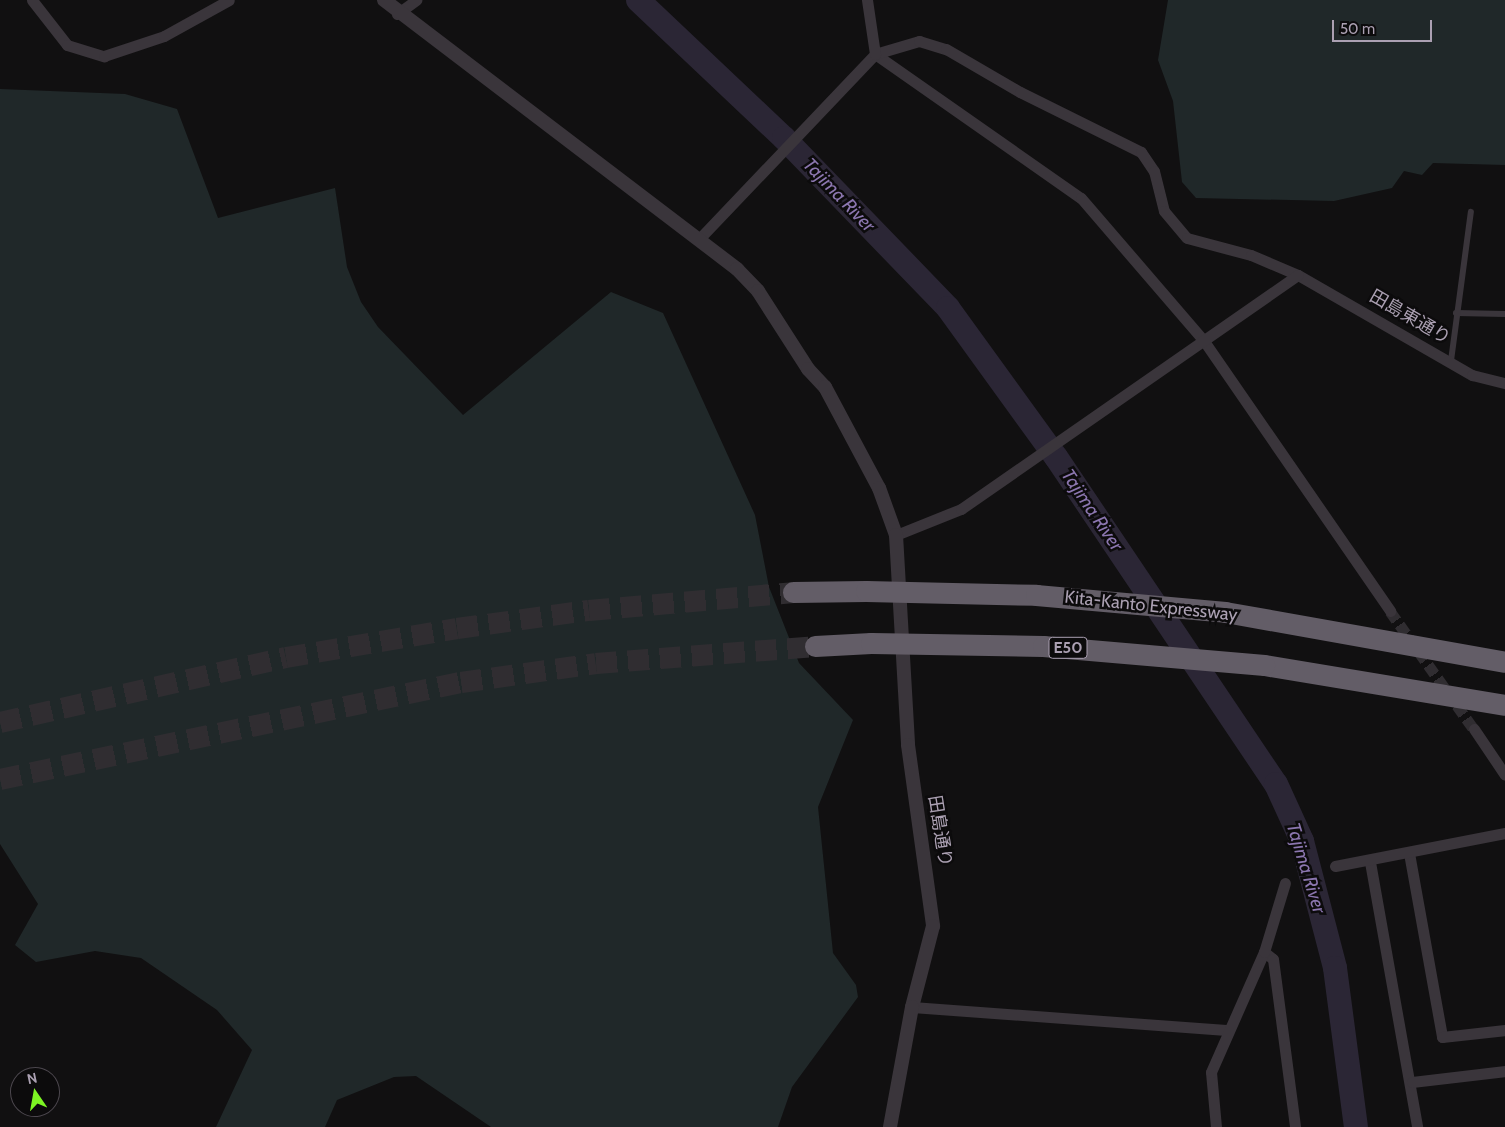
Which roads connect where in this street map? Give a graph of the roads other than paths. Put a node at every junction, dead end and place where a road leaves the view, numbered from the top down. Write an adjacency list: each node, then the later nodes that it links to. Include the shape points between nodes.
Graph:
1 (32, 0): 2 (street, via 67,45 104,56 164,36)
2 (229, 0)
3 (384, 0): 6 (street, 田島通り)
4 (416, 0): 6 (street)
5 (867, 0): 7 (street)
6 (398, 14): 9 (street, 田島通り)
7 (875, 54): 9 (street); 10 (street, 田島東通り, via 919,41 946,49 1036,100 1141,152 1154,171 1164,211 1187,238 1251,255); 13 (street, via 1082,198)
8 (1471, 212): 11 (lane)
9 (700, 238): 16 (street, 田島通り, via 758,291 808,368 825,387 879,488)
10 (1298, 275): 13 (street); 14 (street, 田島東通り)
11 (1456, 313): 12 (lane); 14 (lane)
12 (1505, 314)
13 (1204, 341): 16 (street, via 961,509); 18 (street)
14 (1451, 361): 15 (street, 田島東通り, via 1472,375)
15 (1505, 383)
16 (896, 536): 30 (street, 田島通り, via 908,745 932,904 931,942)
17 (793, 592): 20 (highway, Kita-Kanto Expressway, bridge, via 1036,595 1225,612)
18 (1390, 611)
19 (816, 646): 21 (highway, E50, bridge, via 871,643 1044,646 1264,664)
20 (1505, 662)
21 (1505, 704)
22 (1474, 729): 23 (street)
23 (1505, 775)
24 (1505, 833): 25 (street)
25 (1409, 853): 26 (street); 32 (street, via 1442,1037)
26 (1370, 862): 27 (street); 34 (street)
27 (1335, 866)
28 (1285, 883): 29 (street)
29 (1264, 952): 31 (street); 37 (street, via 1274,968)
30 (912, 1007): 31 (street); 35 (street, 田島通り)
31 (1226, 1030): 36 (street, via 1210,1072)
32 (1505, 1030)
33 (1505, 1071): 34 (street)
34 (1412, 1082): 38 (street)
35 (890, 1127)
36 (1216, 1127)
37 (1295, 1127)
38 (1417, 1127)

